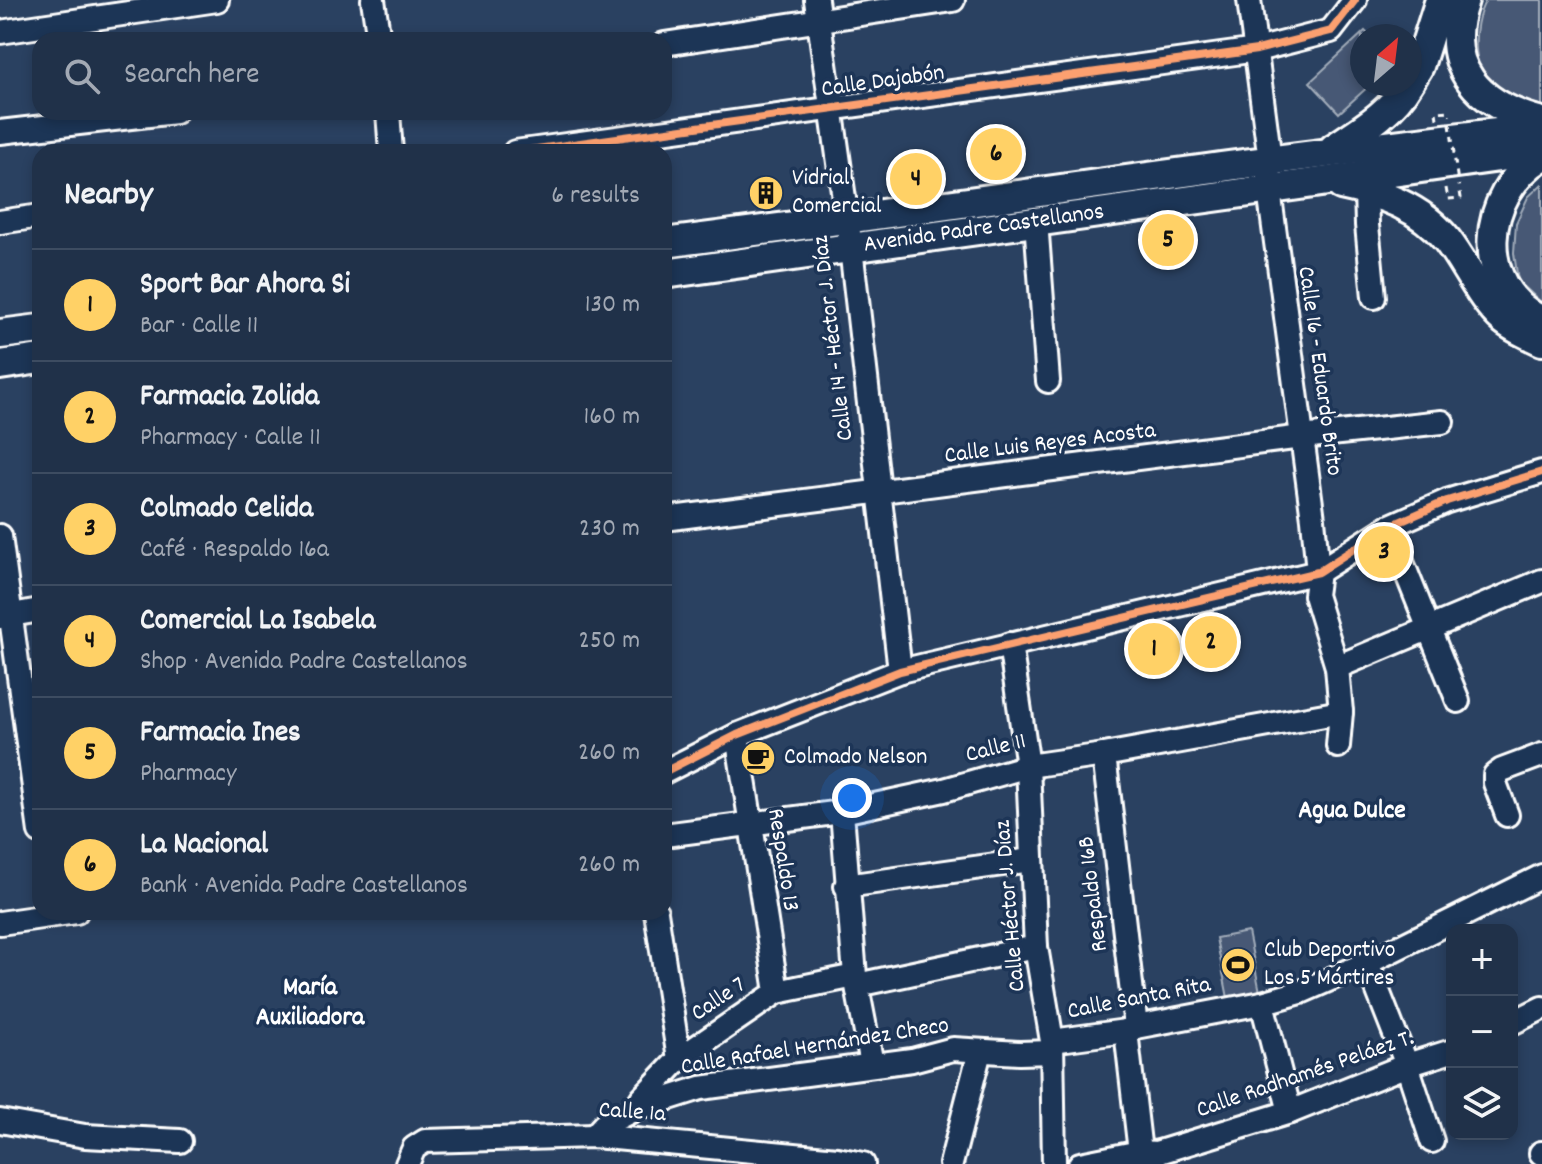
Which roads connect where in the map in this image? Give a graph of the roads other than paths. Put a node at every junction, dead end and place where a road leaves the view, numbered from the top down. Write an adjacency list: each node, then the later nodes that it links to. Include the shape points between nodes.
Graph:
1 (217, 0): 9 (street)
2 (373, 0): 10 (street)
3 (953, 0): 8 (street)
4 (1249, 0): 12 (street, Calle 16 - Eduardo Brito)
5 (1355, 0): 12 (street, Calle Dajabón, via 1331,31)
6 (1440, 0): 13 (main road)
7 (1464, 0): 18 (main road, via 1457,35 1462,65 1478,92)
8 (818, 10): 11 (street); 15 (street, Calle 14 - Héctor J. Díaz)
9 (0, 32)
10 (378, 32)
11 (672, 42)
12 (1257, 50): 15 (street, Calle Dajabón); 24 (street, Calle 16 - Eduardo Brito)
13 (1422, 57)
14 (1401, 96): 22 (main road)
15 (831, 109): 21 (street, Calle Dajabón); 31 (street, Calle 14 - Héctor J. Díaz)
16 (105, 120): 19 (street)
17 (389, 120): 20 (street)
18 (1542, 125): 22 (main road, Avenida Padre Castellanos)
19 (0, 132)
20 (390, 144)
21 (574, 144)
22 (1328, 152): 24 (main road, Avenida Padre Castellanos)
23 (1542, 153): 25 (main road, Avenida Padre Castellanos); 35 (main road, via 1503,195 1494,218 1493,243 1506,292)
24 (1270, 160): 26 (street, Calle 16 - Eduardo Brito); 31 (main road, Avenida Padre Castellanos)
25 (1324, 181): 26 (main road, Avenida Padre Castellanos); 27 (main road)
26 (1269, 190): 29 (main road, Avenida Padre Castellanos); 43 (street, Calle 16 - Eduardo Brito)
27 (1366, 190): 34 (street); 38 (main road, via 1408,207 1446,238 1486,300 1505,320)
28 (32, 217): 30 (street)
29 (1036, 221): 31 (main road, Avenida Padre Castellanos); 41 (street)
30 (0, 222)
31 (848, 234): 32 (main road, Avenida Padre Castellanos); 33 (main road, Avenida Padre Castellanos); 45 (street, Calle 14 - Héctor J. Díaz)
32 (672, 243)
33 (672, 272)
34 (1374, 297)
35 (1542, 321)
36 (32, 330): 37 (main road)
37 (0, 334)
38 (1542, 341)
39 (32, 360): 40 (main road)
40 (0, 365)
41 (1048, 381)
42 (1442, 422): 43 (street, Calle Luis Reyes Acosta)
43 (1302, 437): 45 (street, Calle Luis Reyes Acosta); 49 (street, Calle 16 - Eduardo Brito)
44 (1542, 472): 47 (street, via 1447,501)
45 (878, 492): 46 (street, Calle Luis Reyes Acosta); 56 (street, Calle 14 - Héctor J. Díaz)
46 (672, 518)
47 (1388, 527): 49 (street); 53 (street)
48 (0, 536): 52 (street)
49 (1318, 572): 54 (street); 55 (street, Calle 16 - Eduardo Brito, via 1315,595)
50 (1542, 581): 53 (street)
51 (32, 611): 52 (street)
52 (5, 616): 65 (street)
53 (1429, 628): 55 (street); 57 (street)
54 (1010, 644): 56 (street); 63 (street, Calle Héctor J. Díaz)
55 (1337, 667): 58 (street, Calle 16 - Eduardo Brito)
56 (900, 671): 59 (street)
57 (1458, 701)
58 (1341, 712): 60 (street, Calle 16 - Eduardo Brito); 61 (street, Calle 11)
59 (737, 735): 64 (street); 68 (street, Respaldo 13)
60 (1338, 746)
61 (1104, 755): 63 (street, Calle 11); 83 (street, Respaldo 16B)
62 (1542, 755): 67 (street, via 1495,775)
63 (1028, 766): 66 (street, Calle 11); 70 (street, Calle Héctor J. Díaz)
64 (672, 768)
65 (32, 783)
66 (842, 812): 68 (street, Calle 11); 72 (street)
67 (1507, 815)
68 (750, 823): 69 (street, Calle 11); 79 (street, Respaldo 13)
69 (672, 834)
70 (1031, 860): 72 (street); 76 (street, Calle Héctor J. Díaz)
71 (1542, 876): 77 (street, Calle Santa Rita)
72 (846, 886): 78 (street)
73 (32, 917): 75 (street)
74 (657, 920): 87 (street)
75 (0, 923)
76 (1036, 947): 78 (street, Calle 7); 84 (street, Calle Héctor J. Díaz)
77 (1367, 963): 80 (street, Calle Santa Rita); 89 (street)
78 (856, 980): 79 (street, Calle 7); 88 (street)
79 (777, 992): 87 (street, Calle 7)
80 (1262, 1003): 83 (street, Calle Santa Rita); 91 (street)
81 (1542, 1008): 82 (street)
82 (1518, 1020)
83 (1131, 1029): 84 (street, Calle Santa Rita); 96 (street, Respaldo 16B)
84 (1052, 1046): 85 (street, Calle Rafael Hernández Checo); 100 (street, Calle Héctor J. Díaz)
85 (980, 1051): 88 (street, Calle Rafael Hernández Checo, via 953,1049); 99 (street)
86 (1446, 1053): 89 (street, Calle Radhamés Peláez T.)
87 (679, 1059): 90 (street, Calle 7)
88 (872, 1064): 90 (street, Calle Rafael Hernández Checo, via 701,1088)
89 (1407, 1065): 91 (street, Calle Radhamés Peláez T.); 95 (street)
90 (635, 1109): 93 (street)
91 (1290, 1112): 96 (street, Calle Radhamés Peláez T.)
92 (0, 1121): 94 (street, via 85,1136)
93 (594, 1136): 97 (street, Calle 1a, via 425,1141 414,1148); 98 (street, Calle 1a)
94 (180, 1141)
95 (1432, 1141)
96 (1151, 1156): 101 (street, Calle Radhamés Peláez T.)
97 (407, 1164)
98 (863, 1164)
99 (951, 1164)
100 (1054, 1164)
101 (1080, 1164)

